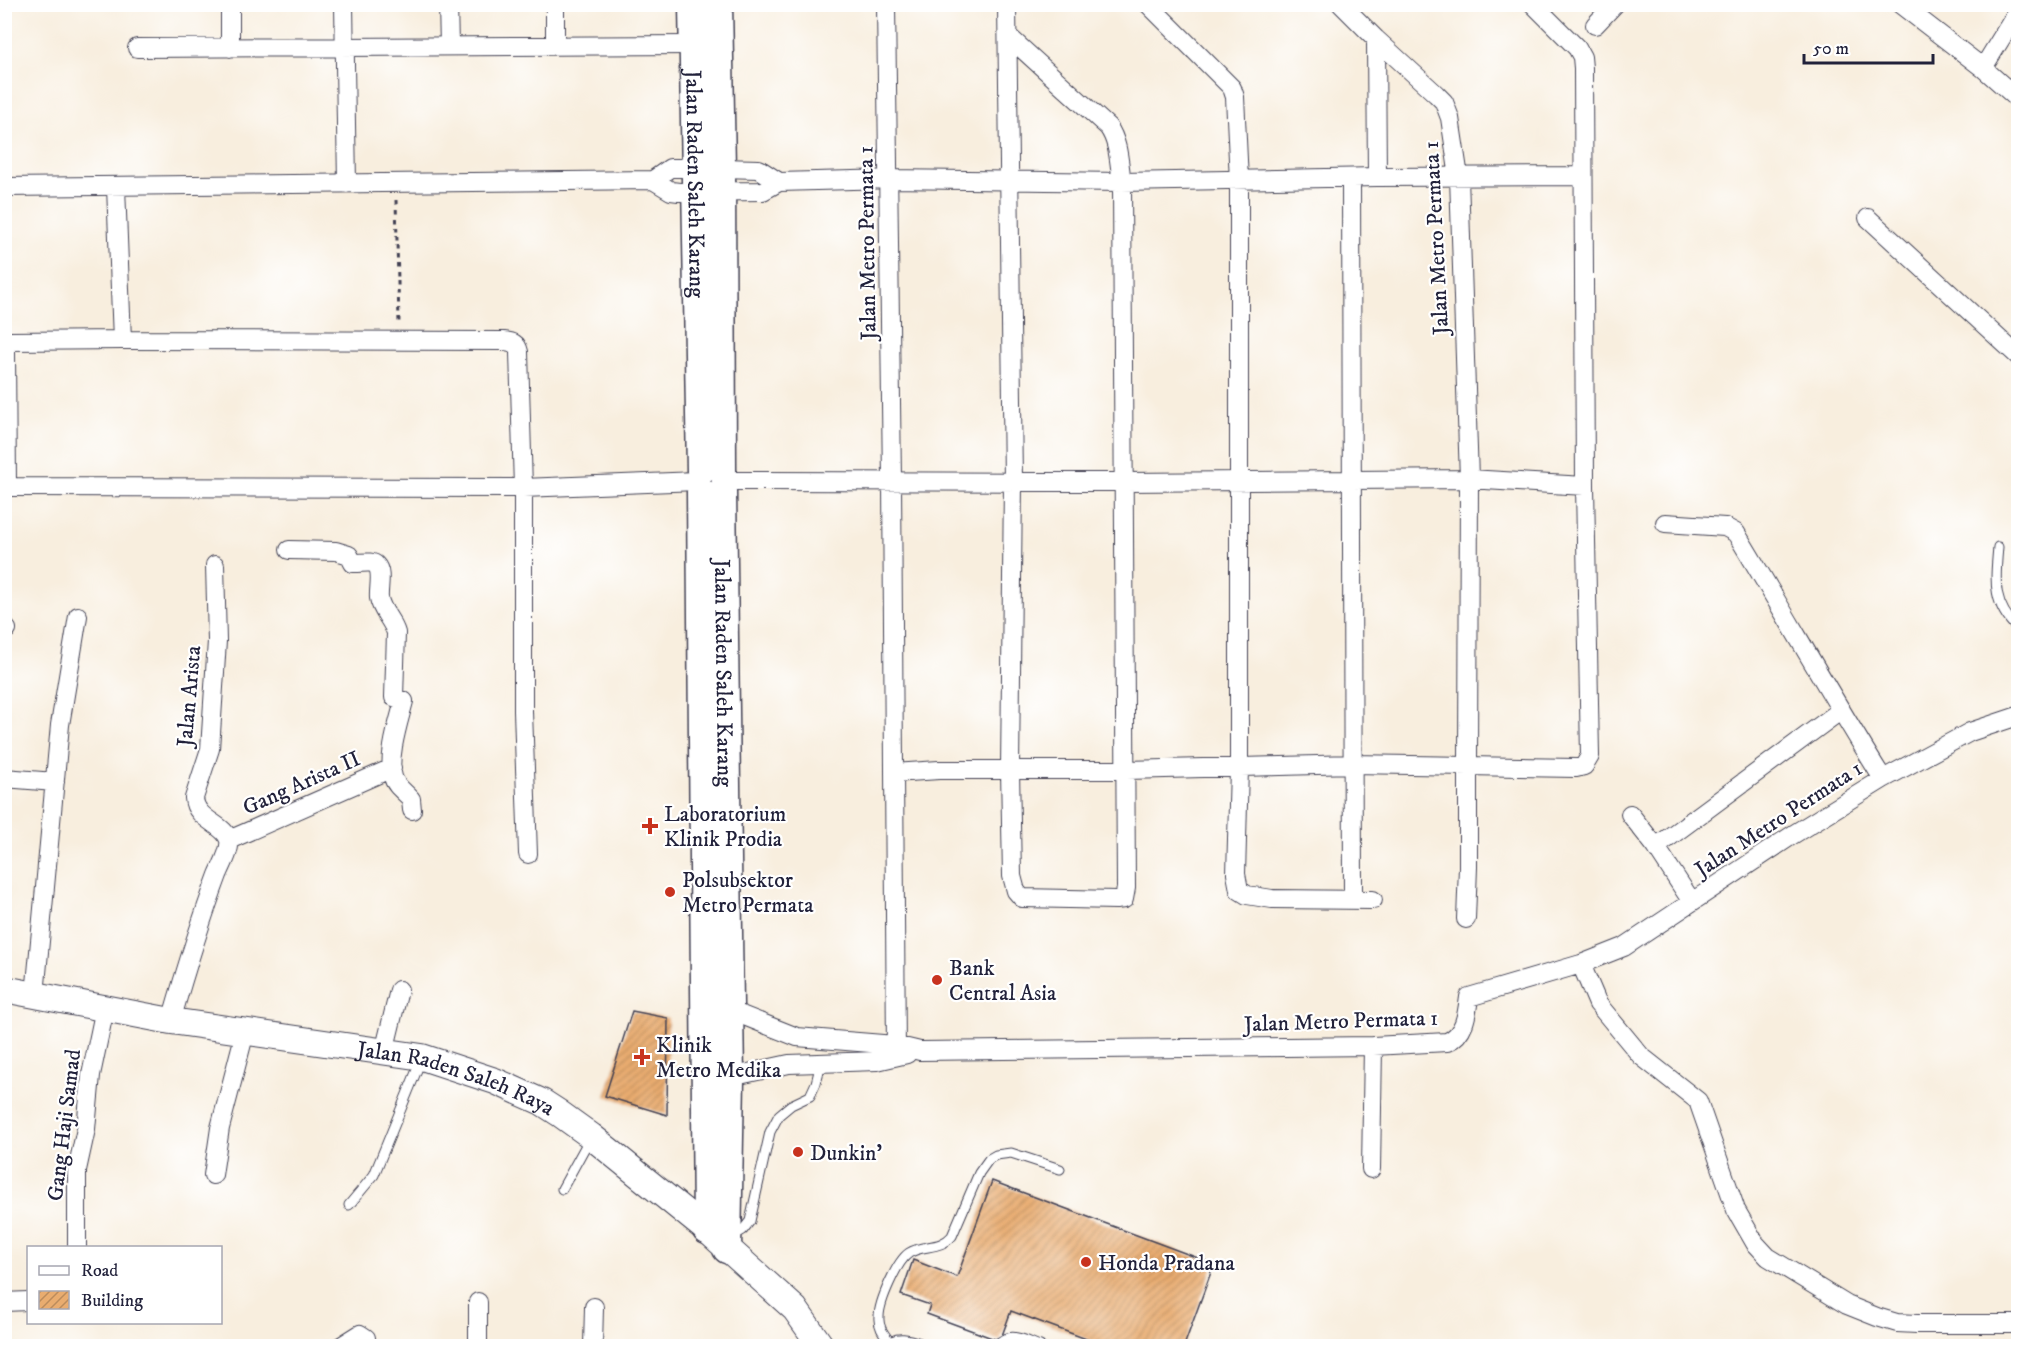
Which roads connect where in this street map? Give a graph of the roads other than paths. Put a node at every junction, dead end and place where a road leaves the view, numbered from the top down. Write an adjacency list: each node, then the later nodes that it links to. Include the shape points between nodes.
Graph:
1 (230, 4): 23 (street)
2 (344, 4): 21 (street)
3 (448, 4): 20 (street)
4 (555, 4): 18 (street)
5 (693, 4): 19 (main road, Jalan Raden Saleh Karang)
6 (718, 4): 32 (main road, Jalan Raden Saleh Karang)
7 (886, 4): 30 (street, Jalan Metro Permata 1)
8 (1007, 4): 16 (street)
9 (1148, 4): 33 (street, via 1232,88)
10 (1341, 4): 17 (street, Jalan Metro Permata 1)
11 (1533, 4): 26 (street, via 1577,48 1581,57)
12 (1615, 4): 15 (street)
13 (1900, 4): 24 (street)
14 (2019, 11): 24 (street)
15 (1595, 25)
16 (1008, 36): 31 (street); 34 (street, via 1113,133)
17 (1376, 39): 27 (street); 28 (street, Jalan Metro Permata 1, via 1444,102)
18 (555, 45): 19 (street); 20 (street)
19 (694, 45): 32 (main road, Jalan Raden Saleh Karang)
20 (449, 46): 21 (street)
21 (346, 47): 23 (street); 35 (street)
22 (137, 48): 23 (street)
23 (230, 48)
24 (1983, 68): 25 (street)
25 (2019, 99)
26 (1582, 176): 28 (street); 48 (street)
27 (1377, 177): 28 (street); 29 (street)
28 (1460, 177): 41 (street, Jalan Metro Permata 1)
29 (1351, 178): 33 (street); 43 (street)
30 (890, 179): 31 (street); 32 (street, via 779,182 759,169); 45 (street, Jalan Metro Permata 1)
31 (1010, 179): 34 (street); 46 (street)
32 (708, 180): 35 (street, via 671,191 653,180); 44 (main road, Jalan Raden Saleh Karang)
33 (1239, 181): 34 (street); 42 (street)
34 (1122, 182): 47 (street)
35 (346, 184): 36 (street)
36 (117, 187): 37 (street); 39 (street)
37 (4, 188)
38 (1868, 218): 40 (street)
39 (122, 340): 49 (street, via 9,341); 50 (street, via 513,342 518,346)
40 (2019, 356)
41 (1469, 478): 43 (street); 48 (street); 60 (street, Jalan Metro Permata 1)
42 (1239, 480): 43 (street); 47 (street); 62 (street)
43 (1353, 480): 59 (street)
44 (712, 481): 45 (street); 50 (street); 83 (main road, Jalan Raden Saleh Karang)
45 (892, 481): 46 (street); 65 (street, Jalan Metro Permata 1)
46 (1013, 481): 47 (street); 63 (street)
47 (1125, 482): 64 (street)
48 (1585, 486): 60 (street, via 1588,761 1576,768)
49 (6, 487): 50 (street)
50 (523, 489): 73 (street, via 523,711)
51 (1665, 523): 57 (street, via 1725,528 1736,533)
52 (1998, 547): 56 (lane, via 1998,597 2008,619)
53 (289, 550): 61 (street, via 336,551 349,555 353,563 377,565 379,600 396,633 394,697 404,701)
54 (215, 565): 71 (street, Jalan Arista, via 217,641 210,749 194,804)
55 (78, 616): 68 (street)
56 (2019, 629)
57 (1840, 711): 67 (street); 72 (street)
58 (2019, 716): 67 (street, Jalan Metro Permata 1, via 1970,732)
59 (1353, 764): 60 (street); 62 (street); 74 (street)
60 (1468, 766): 77 (street, Jalan Metro Permata 1)
61 (392, 768): 69 (street, via 397,786 411,799); 71 (street, Gang Arista II)
62 (1239, 769): 64 (street); 74 (street, via 1239,890 1247,896 1272,899)
63 (1010, 770): 64 (street); 64 (street, via 1012,876 1019,896 1116,900 1124,899 1126,894); 65 (street)
64 (1127, 771)
65 (894, 773): 87 (street, Jalan Metro Permata 1)
66 (4, 778): 68 (street)
67 (1883, 779): 76 (street, Jalan Metro Permata 1)
68 (55, 782): 81 (street)
69 (412, 810)
70 (1630, 814): 72 (street)
71 (229, 840): 84 (street)
72 (1656, 847): 76 (street)
73 (528, 854)
74 (1353, 900): 75 (street)
75 (1373, 900)
76 (1692, 902): 78 (street, Jalan Metro Permata 1, via 1624,947)
77 (1466, 919)
78 (1581, 964): 86 (street, Jalan Metro Permata 1, via 1469,996 1463,1026 1456,1038 1447,1042); 104 (street, via 1598,1005 1641,1056 1698,1101 1736,1210 1768,1257 1847,1305 1897,1323)
79 (4, 989): 81 (main road, Jalan Raden Saleh Raya)
80 (399, 990): 88 (street)
81 (34, 995): 82 (main road, Jalan Raden Saleh Raya)
82 (105, 1008): 84 (main road, Jalan Raden Saleh Raya); 99 (street, Gang Haji Samad, via 77,1170)
83 (718, 1010): 87 (street, Jalan Metro Permata 1, via 797,1037); 91 (main road, Jalan Raden Saleh Karang)
84 (171, 1021): 85 (main road, Jalan Raden Saleh Raya)
85 (245, 1032): 88 (main road, Jalan Raden Saleh Raya); 95 (street, via 220,1128)
86 (1373, 1046): 87 (street, Jalan Metro Permata 1); 94 (street)
87 (895, 1051): 90 (street, Jalan Metro Permata 1, via 877,1061)
88 (384, 1052): 89 (main road, Jalan Raden Saleh Raya)
89 (422, 1058): 92 (main road, Jalan Raden Saleh Raya, via 495,1081 542,1102); 97 (lane, via 374,1174)
90 (821, 1063): 91 (street, Jalan Metro Permata 1, via 789,1064); 98 (lane, via 810,1096 779,1115 770,1132 750,1221 743,1230)
91 (718, 1079): 98 (main road, Jalan Raden Saleh Karang)
92 (591, 1136): 96 (lane); 98 (main road, Jalan Raden Saleh Raya)
93 (1060, 1168): 105 (lane, via 1011,1153 989,1159 948,1241 909,1252 899,1264 879,1316)
94 (1371, 1168)
95 (213, 1175)
96 (562, 1189)
97 (349, 1205)
98 (720, 1239): 110 (main road, Jalan Raden Saleh Raya, via 795,1309)
99 (77, 1246)
100 (27, 1301): 101 (street)
101 (4, 1302)
102 (478, 1302): 108 (street)
103 (594, 1307): 109 (street)
104 (2019, 1324)
105 (889, 1344): 111 (lane, via 900,1338)
106 (342, 1347): 107 (street, via 360,1334 366,1338)
107 (367, 1347)
108 (478, 1347)
109 (593, 1347)
110 (821, 1347)
111 (929, 1347)
112 (996, 1347): 113 (lane, via 1007,1337)
113 (1040, 1347)

